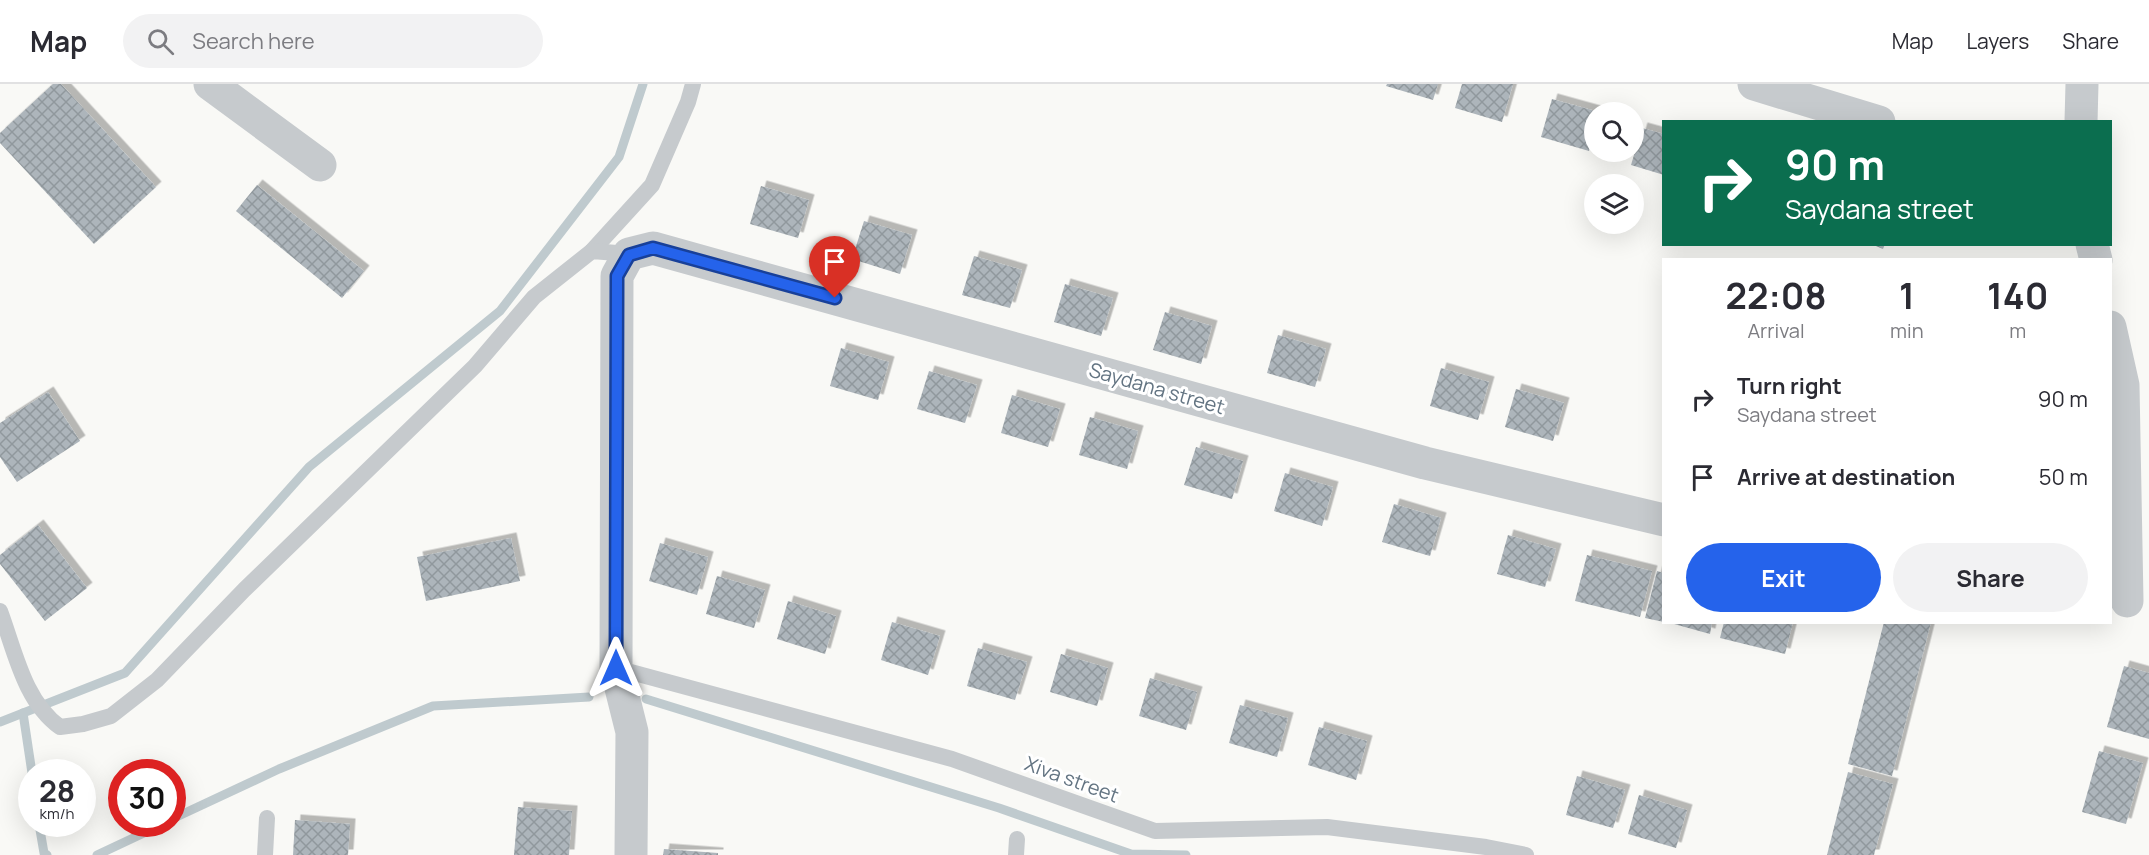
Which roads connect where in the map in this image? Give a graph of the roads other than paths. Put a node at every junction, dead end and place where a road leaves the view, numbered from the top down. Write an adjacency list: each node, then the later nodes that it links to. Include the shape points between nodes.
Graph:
1 (210, 84): 7 (street)
2 (693, 84): 8 (lane, via 652,185)
3 (1754, 84): 5 (street)
4 (2082, 84): 6 (street)
5 (1872, 120)
6 (2080, 120)
7 (320, 165)
8 (592, 251): 9 (lane); 14 (lane, via 534,297 476,366 244,590 157,680 111,716 60,727 48,718 30,693)
9 (641, 251): 12 (street, Saydana street, via 1425,463); 15 (street, via 617,276)
10 (2112, 331): 11 (street)
11 (2136, 385): 13 (street)
12 (1662, 520)
13 (2129, 604)
14 (0, 611)
15 (616, 668): 18 (street, via 632,732); 19 (lane, Xiva street, via 952,759 1155,831 1327,827)
16 (267, 818): 17 (lane)
17 (266, 855)
18 (631, 855)
19 (1526, 855)

